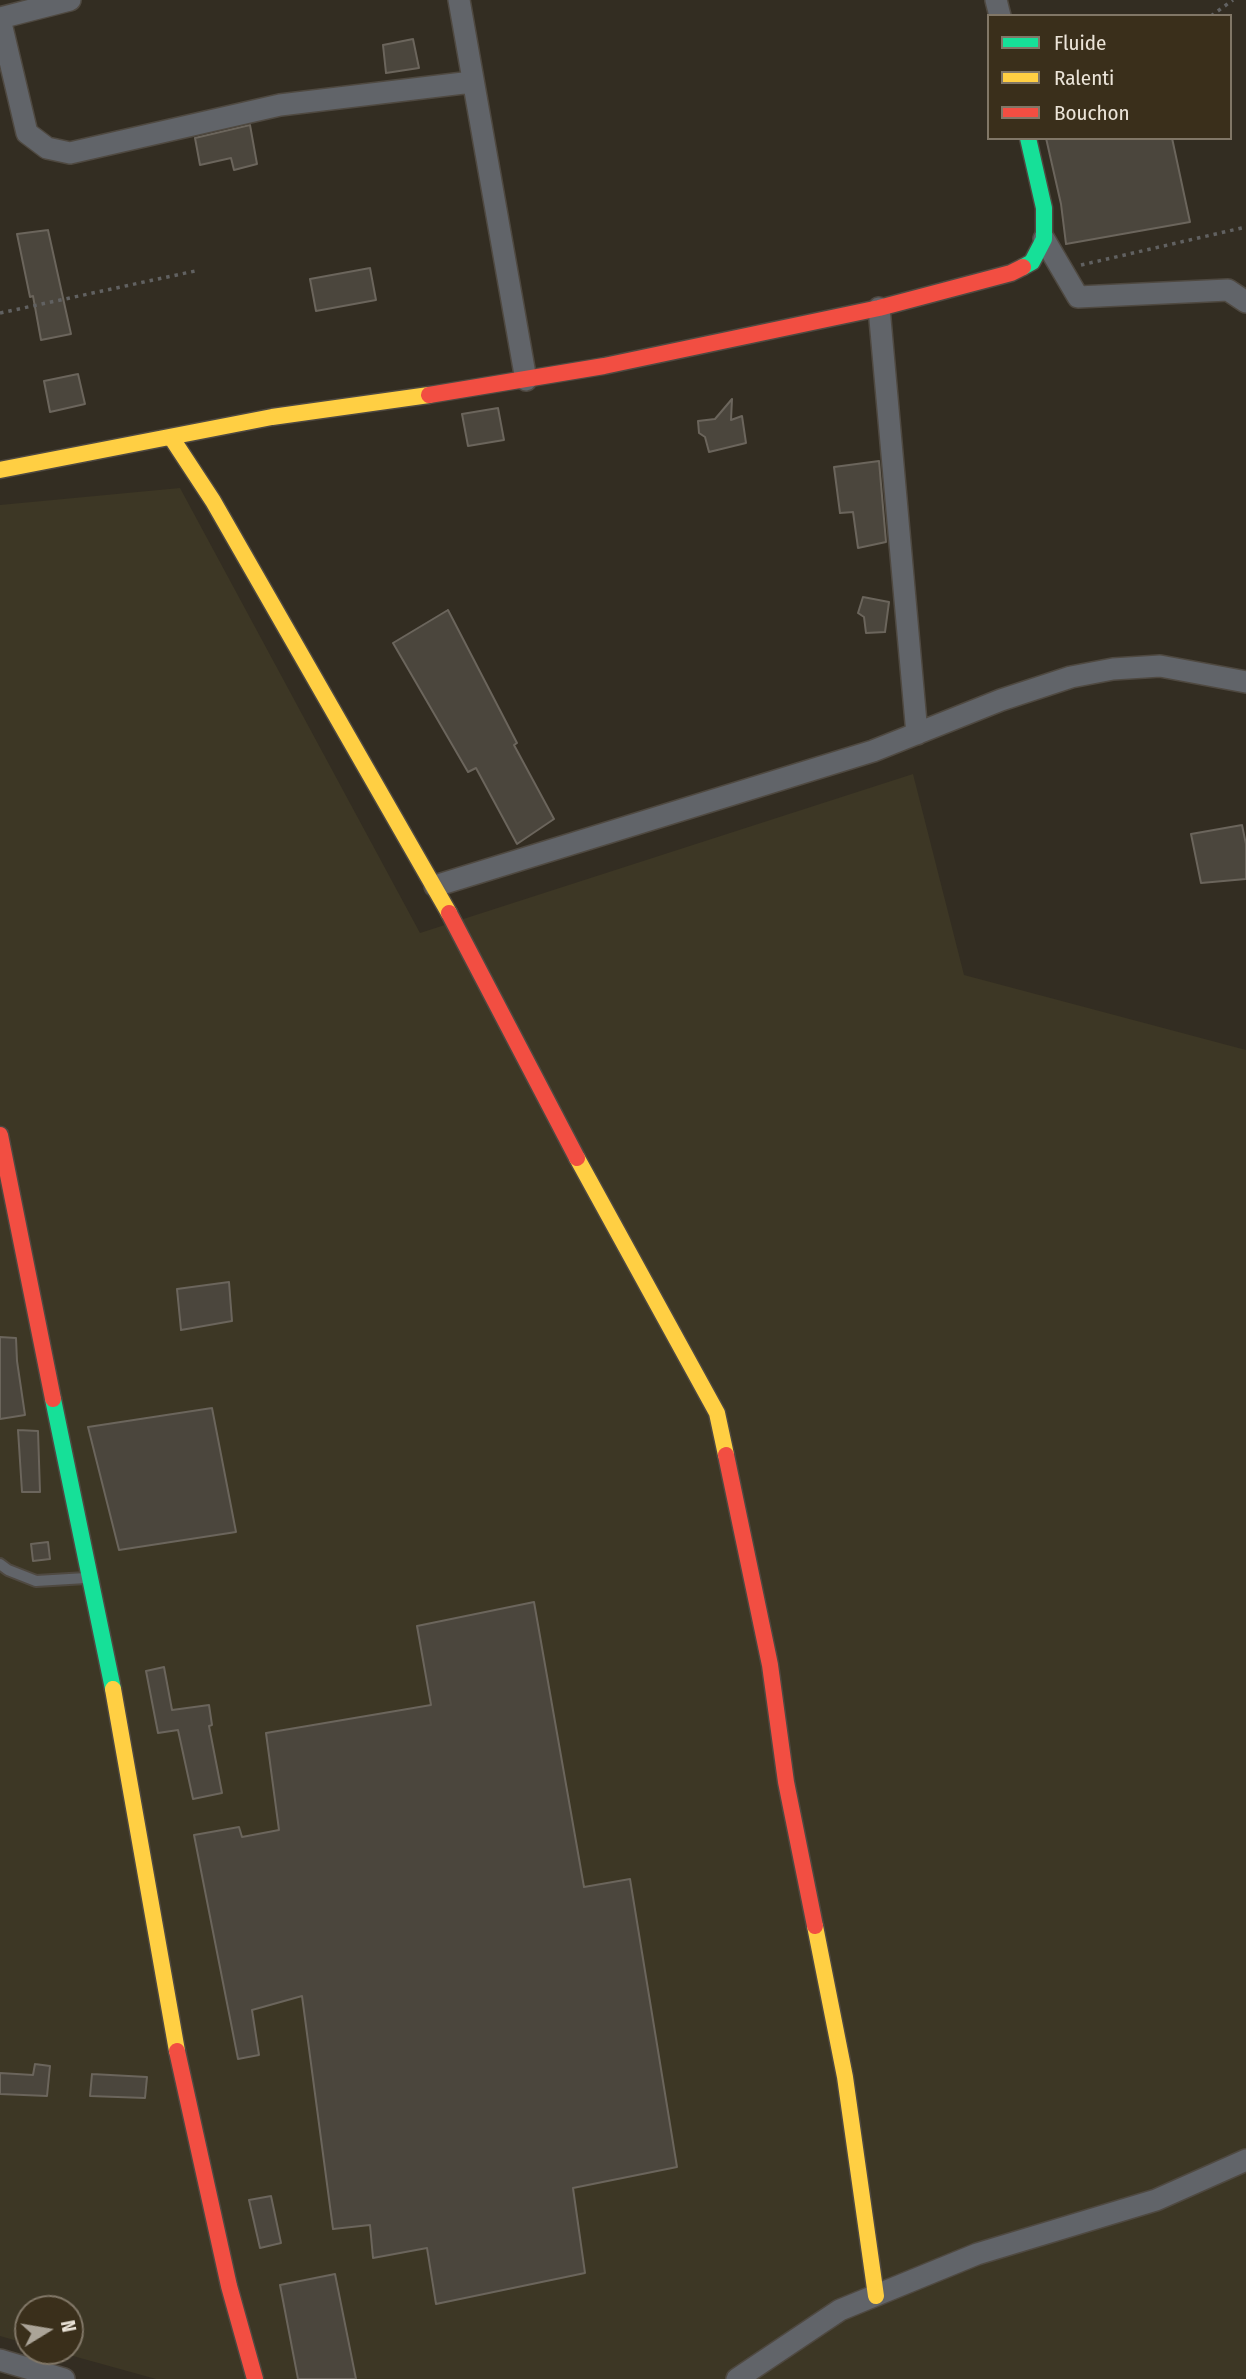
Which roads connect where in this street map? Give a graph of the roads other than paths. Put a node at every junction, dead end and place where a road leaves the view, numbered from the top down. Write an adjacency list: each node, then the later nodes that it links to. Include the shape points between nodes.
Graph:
1 (70, 0): 3 (street)
2 (459, 0): 4 (street)
3 (0, 18): 4 (street, via 27,133 47,148 70,153 280,105)
4 (472, 82): 9 (street)
5 (1028, 140): 6 (street, via 1044,208)
6 (1045, 239): 7 (street, via 1078,297 1228,290); 8 (street, via 1032,262 1011,274)
7 (1246, 302)
8 (878, 308): 9 (street); 13 (street)
9 (526, 380): 10 (street, via 272,416)
10 (171, 438): 11 (street); 14 (street, via 213,501)
11 (0, 470)
12 (1246, 682): 13 (street, via 1160,666 1113,669 1025,692)
13 (917, 734): 14 (street)
14 (435, 886): 19 (street, via 717,1413 770,1665 786,1782 845,2077)
15 (0, 1135): 17 (street)
16 (3, 1570): 17 (lane, via 36,1581)
17 (89, 1578): 22 (street, via 112,1681 183,2085)
18 (1246, 2160): 19 (street, via 1156,2200 977,2254)
19 (876, 2296): 23 (street, via 840,2310)
20 (2, 2367): 21 (street)
21 (64, 2379)
22 (255, 2379)
23 (737, 2379)

